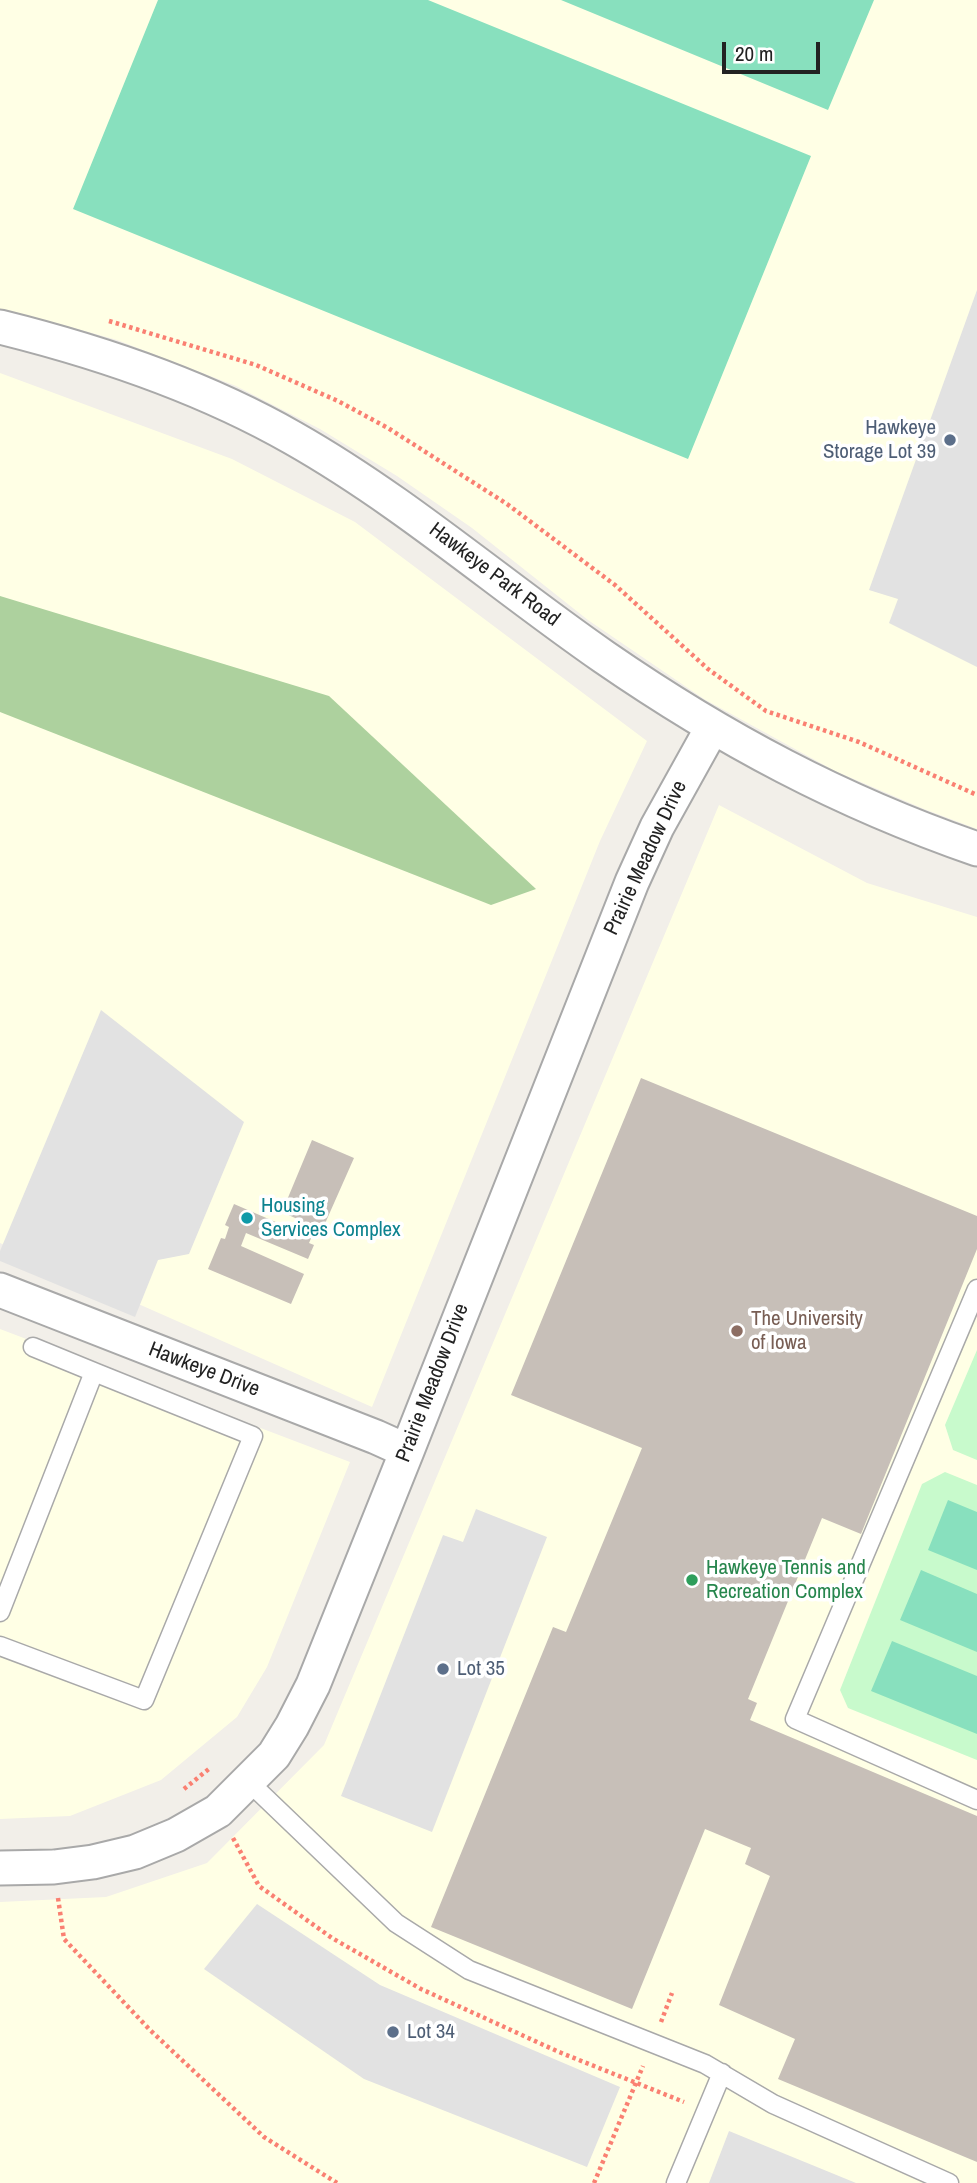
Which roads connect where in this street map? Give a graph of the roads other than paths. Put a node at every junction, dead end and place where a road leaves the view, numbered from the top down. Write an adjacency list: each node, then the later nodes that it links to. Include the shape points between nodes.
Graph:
1 (0, 327): 2 (street, Hawkeye Park Road, via 128,363 292,438 400,506 604,657)
2 (712, 728): 3 (street, Hawkeye Park Road, via 862,806); 8 (street, Prairie Meadow Drive, via 632,882)
3 (977, 849)
4 (977, 1289): 12 (lane, via 795,1719)
5 (0, 1290): 8 (street, Hawkeye Drive)
6 (33, 1348): 7 (lane)
7 (94, 1372): 9 (lane); 10 (lane, via 253,1436 144,1700)
8 (407, 1451): 11 (street, Prairie Meadow Drive, via 313,1685 274,1755)
9 (0, 1612)
10 (0, 1646)
11 (249, 1782): 13 (street, Prairie Meadow Drive, via 218,1811 135,1852 54,1867); 14 (lane, via 396,1923 469,1970)
12 (977, 1800)
13 (0, 1868)
14 (722, 2073): 15 (lane); 16 (lane, via 773,2104)
15 (676, 2183)
16 (949, 2183)

